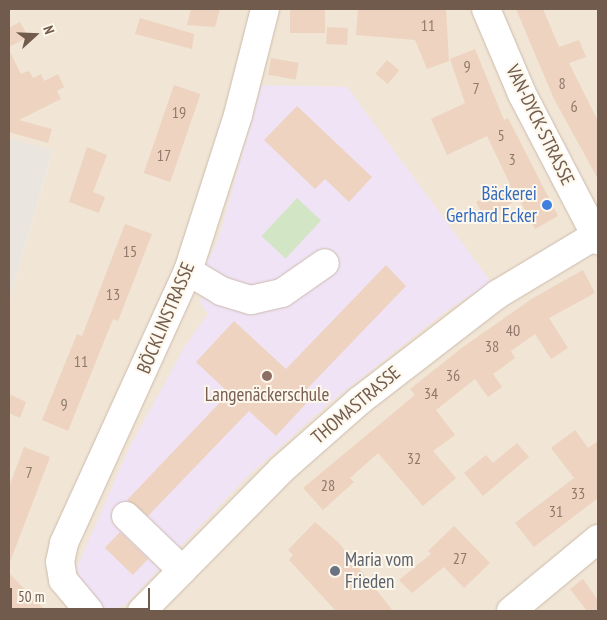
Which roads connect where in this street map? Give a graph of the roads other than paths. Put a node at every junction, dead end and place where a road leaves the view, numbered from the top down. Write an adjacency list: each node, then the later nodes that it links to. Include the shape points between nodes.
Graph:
1 (265, 9): 5 (street, BÖCKLINSTRASSE, via 238,115)
2 (486, 9): 3 (street, VAN-DYCK-STRASSE, via 522,94)
3 (597, 236): 8 (street, THOMASTRASSE, via 498,294 360,401 282,469)
4 (325, 263): 5 (street, via 282,293 251,300 221,291)
5 (188, 271): 9 (street, BÖCKLINSTRASSE, via 64,543 60,562 63,580)
6 (126, 516): 8 (street)
7 (598, 540): 11 (street)
8 (182, 570): 10 (street, THOMASTRASSE)
9 (89, 611)
10 (142, 611)
11 (511, 611)

